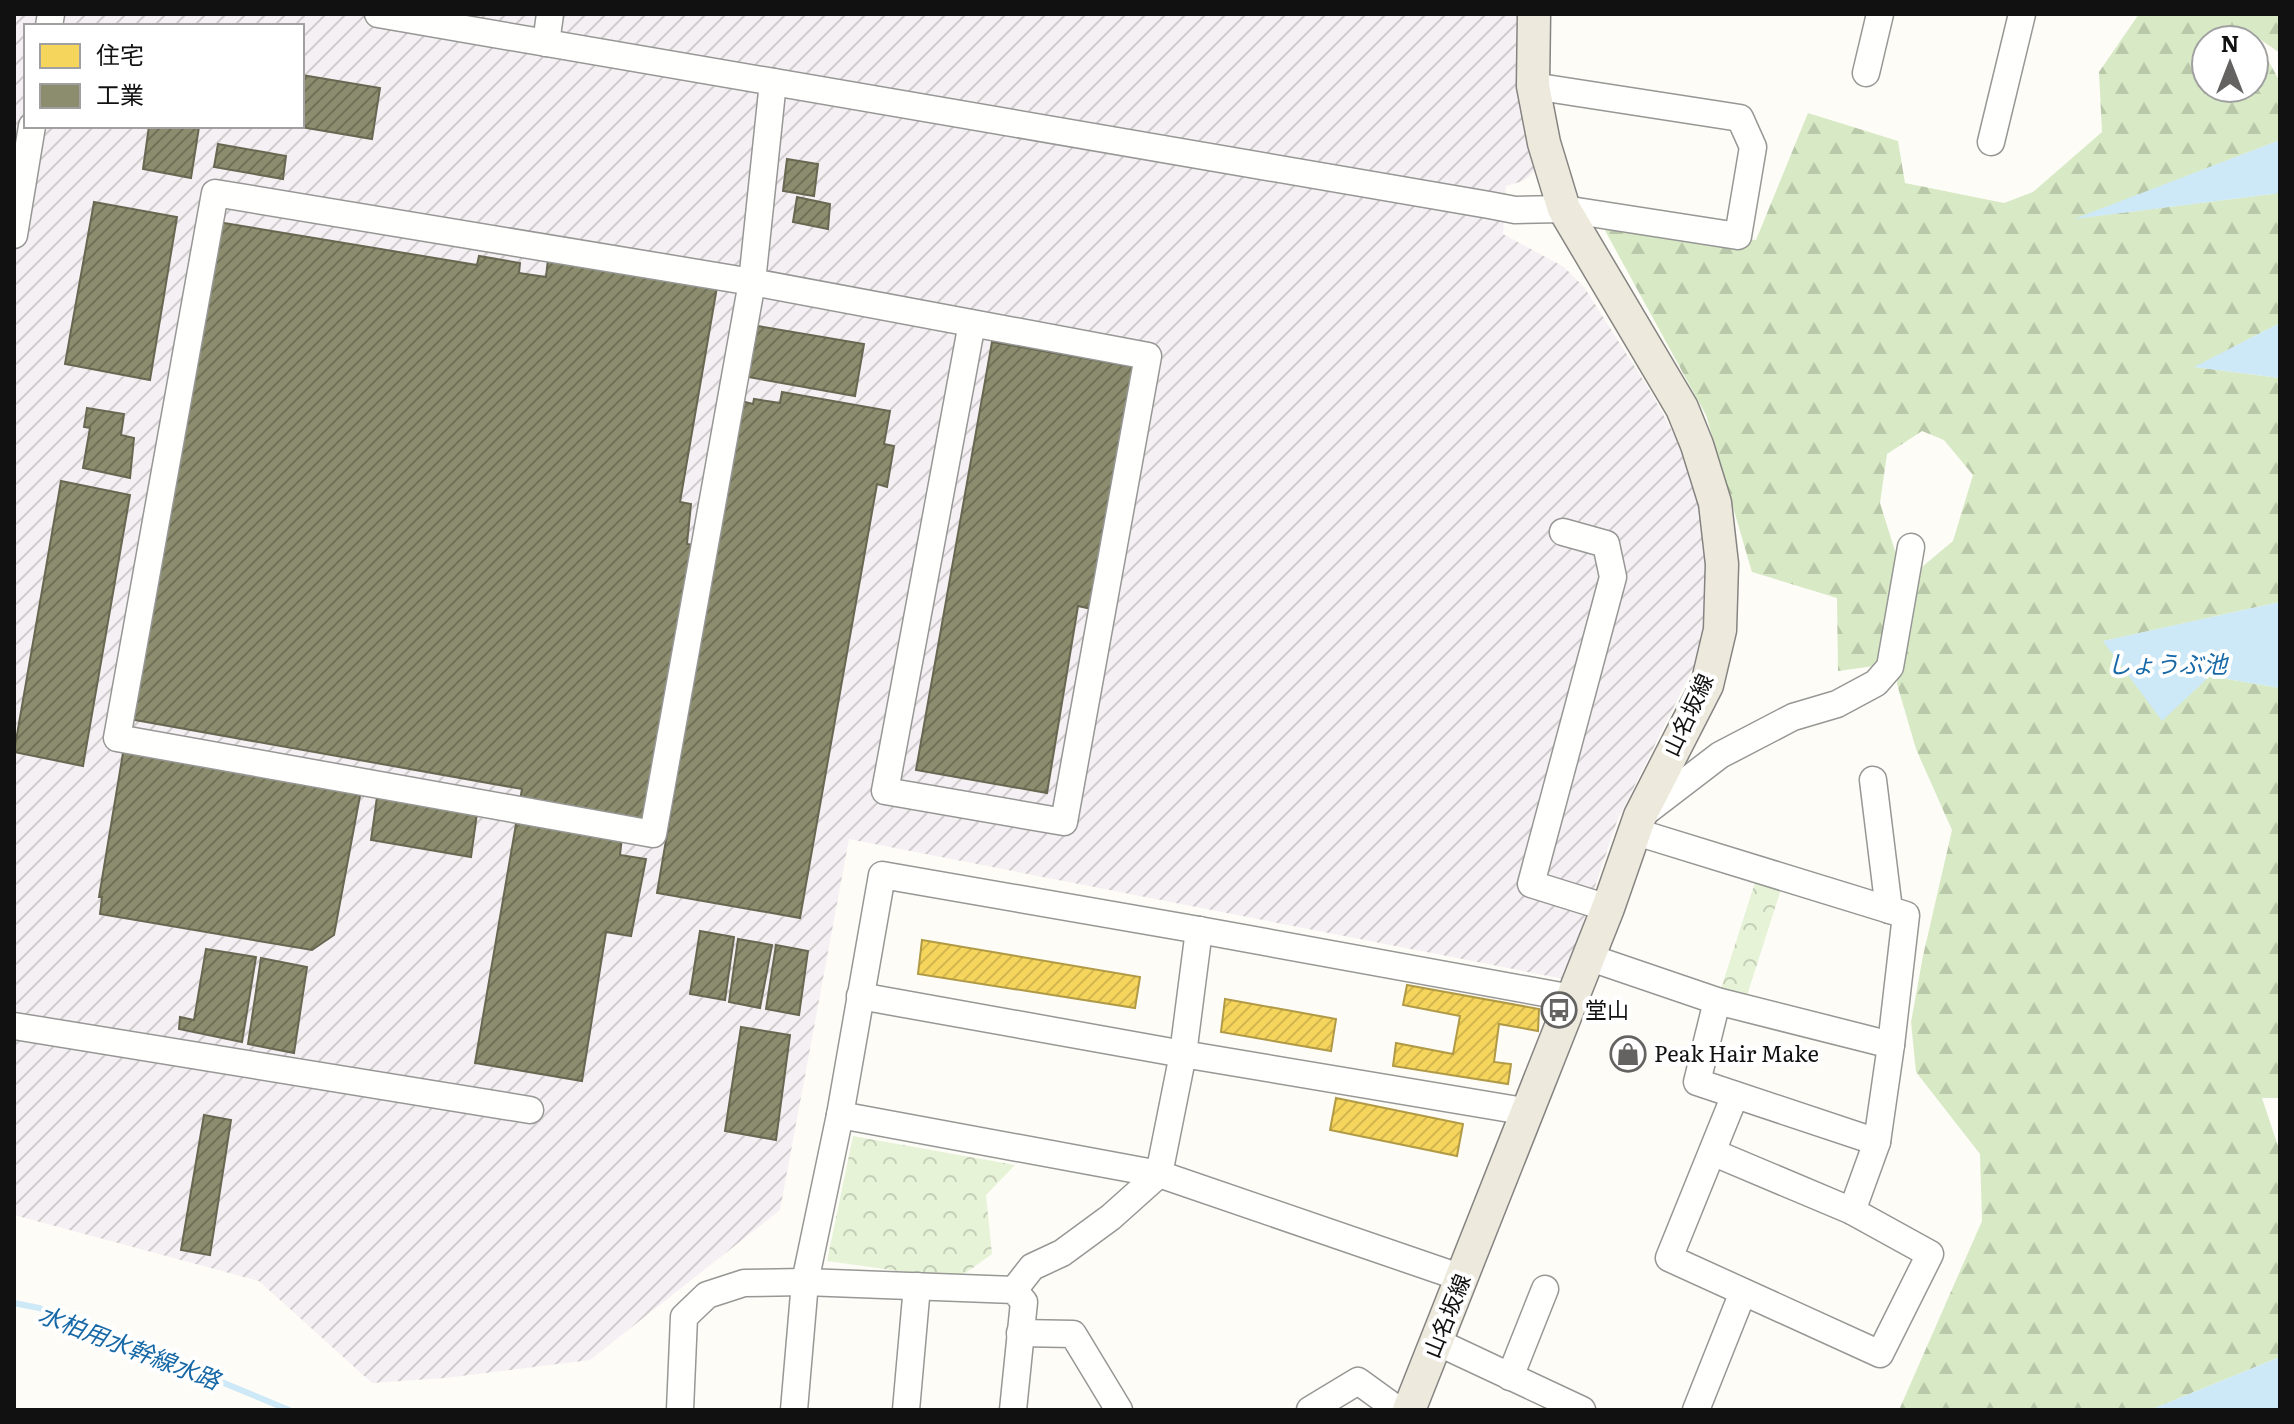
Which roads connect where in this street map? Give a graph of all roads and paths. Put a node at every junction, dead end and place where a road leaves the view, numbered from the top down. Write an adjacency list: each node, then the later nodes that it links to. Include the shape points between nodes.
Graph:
1 (378, 14): 6 (street)
2 (550, 14): 7 (street)
3 (1534, 14): 10 (main road, 山名坂線)
4 (1880, 14): 8 (street)
5 (2022, 14): 12 (street)
6 (431, 18): 7 (street)
7 (546, 43): 9 (street)
8 (1866, 73)
9 (773, 82): 13 (street, via 1515,210); 15 (street)
10 (1533, 86): 13 (main road, 山名坂線); 13 (street, via 1740,118 1753,147 1738,236)
11 (32, 128): 14 (street)
12 (1991, 142)
13 (1564, 209): 20 (main road, 山名坂線, via 1682,408 1715,503 1722,564 1720,630 1707,685)
14 (14, 235)
15 (752, 282): 15 (street, via 653,834 117,738 215,193); 16 (street)
16 (972, 323): 16 (street, via 1148,356 1064,822 885,791)
17 (1563, 532): 21 (street, via 1606,544 1613,577 1531,884)
18 (1911, 547): 20 (street, via 1890,667 1876,683 1720,755)
19 (1873, 780): 22 (street)
20 (1636, 823): 21 (main road, 山名坂線); 22 (street)
21 (1608, 908): 24 (main road, 山名坂線)
22 (1889, 910): 29 (street, via 1906,915)
23 (1199, 930): 25 (street, via 882,875); 26 (street); 30 (street)
24 (1588, 957): 26 (main road, 山名坂線); 27 (street)
25 (860, 996): 30 (street); 34 (street)
26 (1572, 998): 33 (main road, 山名坂線)
27 (1717, 1001): 29 (street); 31 (street, via 1697,1082)
28 (14, 1026): 32 (street)
29 (1891, 1045): 35 (street)
30 (1183, 1054): 33 (street); 37 (street)
31 (1735, 1095): 35 (street); 36 (street)
32 (530, 1110)
33 (1529, 1112): 39 (main road, 山名坂線)
34 (840, 1115): 37 (street); 40 (street)
35 (1877, 1142): 38 (street)
36 (1712, 1152): 38 (street); 44 (street, via 1669,1258)
37 (1159, 1174): 39 (street); 43 (street, via 1087,1235 1032,1267)
38 (1852, 1211): 44 (street, via 1930,1254 1880,1354)
39 (1462, 1278): 46 (main road, 山名坂線)
40 (805, 1282): 41 (street); 48 (street, via 744,1283 707,1295 684,1317); 49 (street)
41 (917, 1286): 43 (street); 50 (street)
42 (1545, 1289): 47 (street)
43 (1014, 1290): 45 (street, via 1024,1302)
44 (1743, 1292): 57 (street)
45 (1020, 1333): 51 (street); 52 (street, via 1073,1334)
46 (1437, 1342): 47 (street); 55 (main road, 山名坂線)
47 (1510, 1377): 56 (street)
48 (680, 1410)
49 (794, 1410)
50 (906, 1410)
51 (1013, 1410)
52 (1119, 1410)
53 (1310, 1410): 54 (street, via 1358,1381)
54 (1398, 1410)
55 (1409, 1410)
56 (1582, 1410)
57 (1696, 1410)

